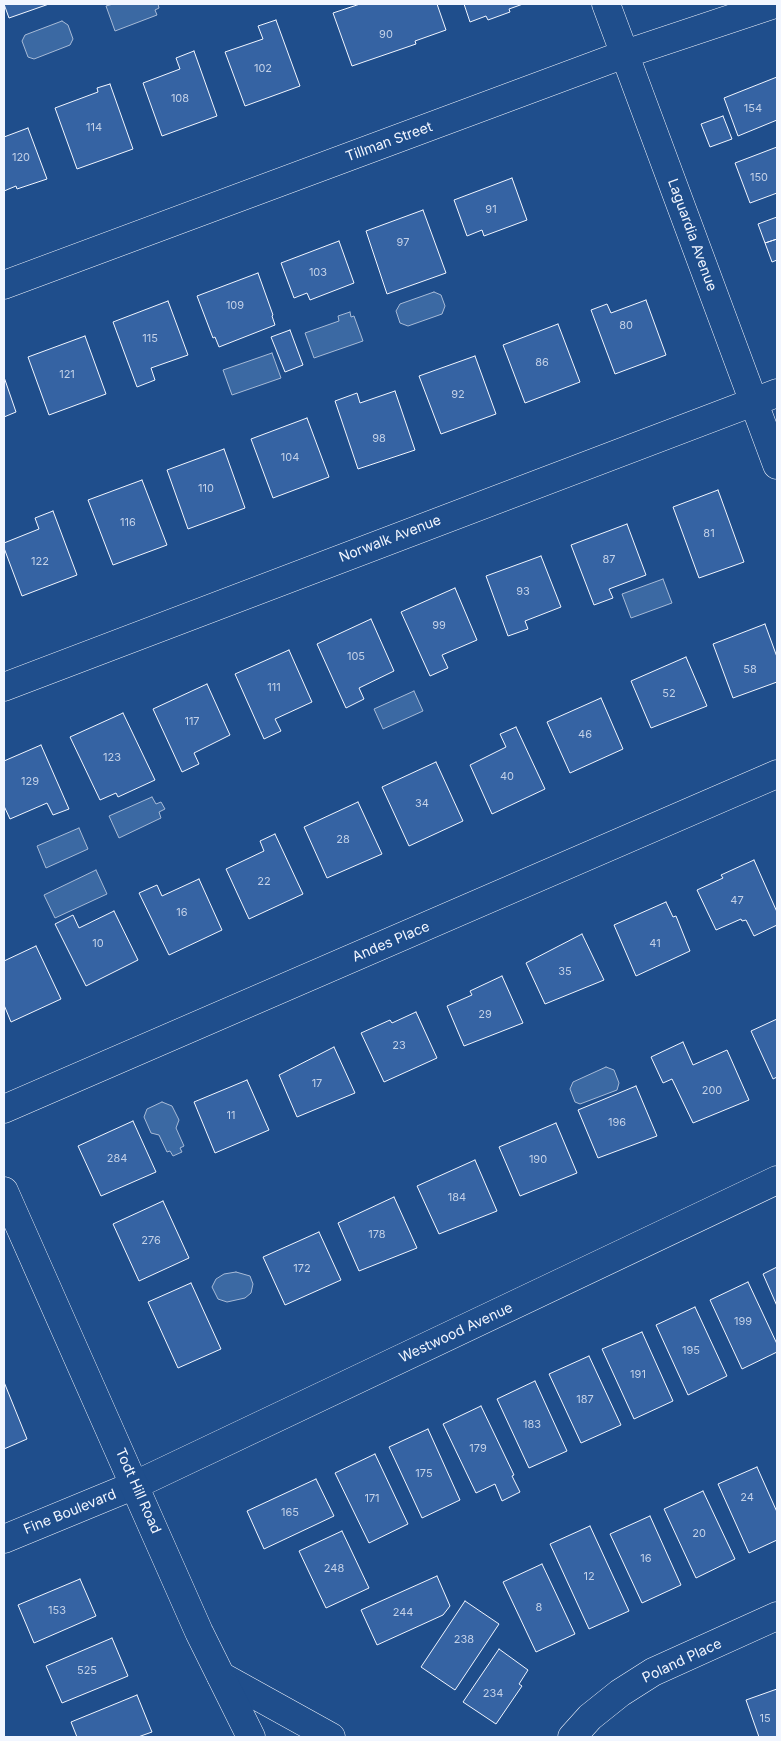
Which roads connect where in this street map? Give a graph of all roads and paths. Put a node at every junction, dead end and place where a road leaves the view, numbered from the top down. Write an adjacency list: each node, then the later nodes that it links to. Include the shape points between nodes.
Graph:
1 (606, 4): 3 (street, Laguardia Avenue)
2 (775, 4): 3 (street, Tillman Street)
3 (625, 54): 4 (street, Tillman Street); 5 (street, Laguardia Avenue)
4 (4, 284)
5 (765, 397): 6 (street, Laguardia Avenue); 7 (street, Norwalk Avenue)
6 (777, 465)
7 (4, 687)
8 (777, 774): 9 (street, Andes Place)
9 (4, 1109)
10 (777, 1180): 12 (street, Westwood Avenue)
11 (4, 1191): 12 (street, Todt Hill Road)
12 (135, 1485): 13 (street, Fine Boulevard); 15 (street, Todt Hill Road)
13 (4, 1539)
14 (777, 1616): 18 (street, Poland Place, via 653,1672 612,1699)
15 (221, 1676): 16 (street, Todt Hill Road); 17 (street)
16 (251, 1737)
17 (331, 1737)
18 (572, 1737)

